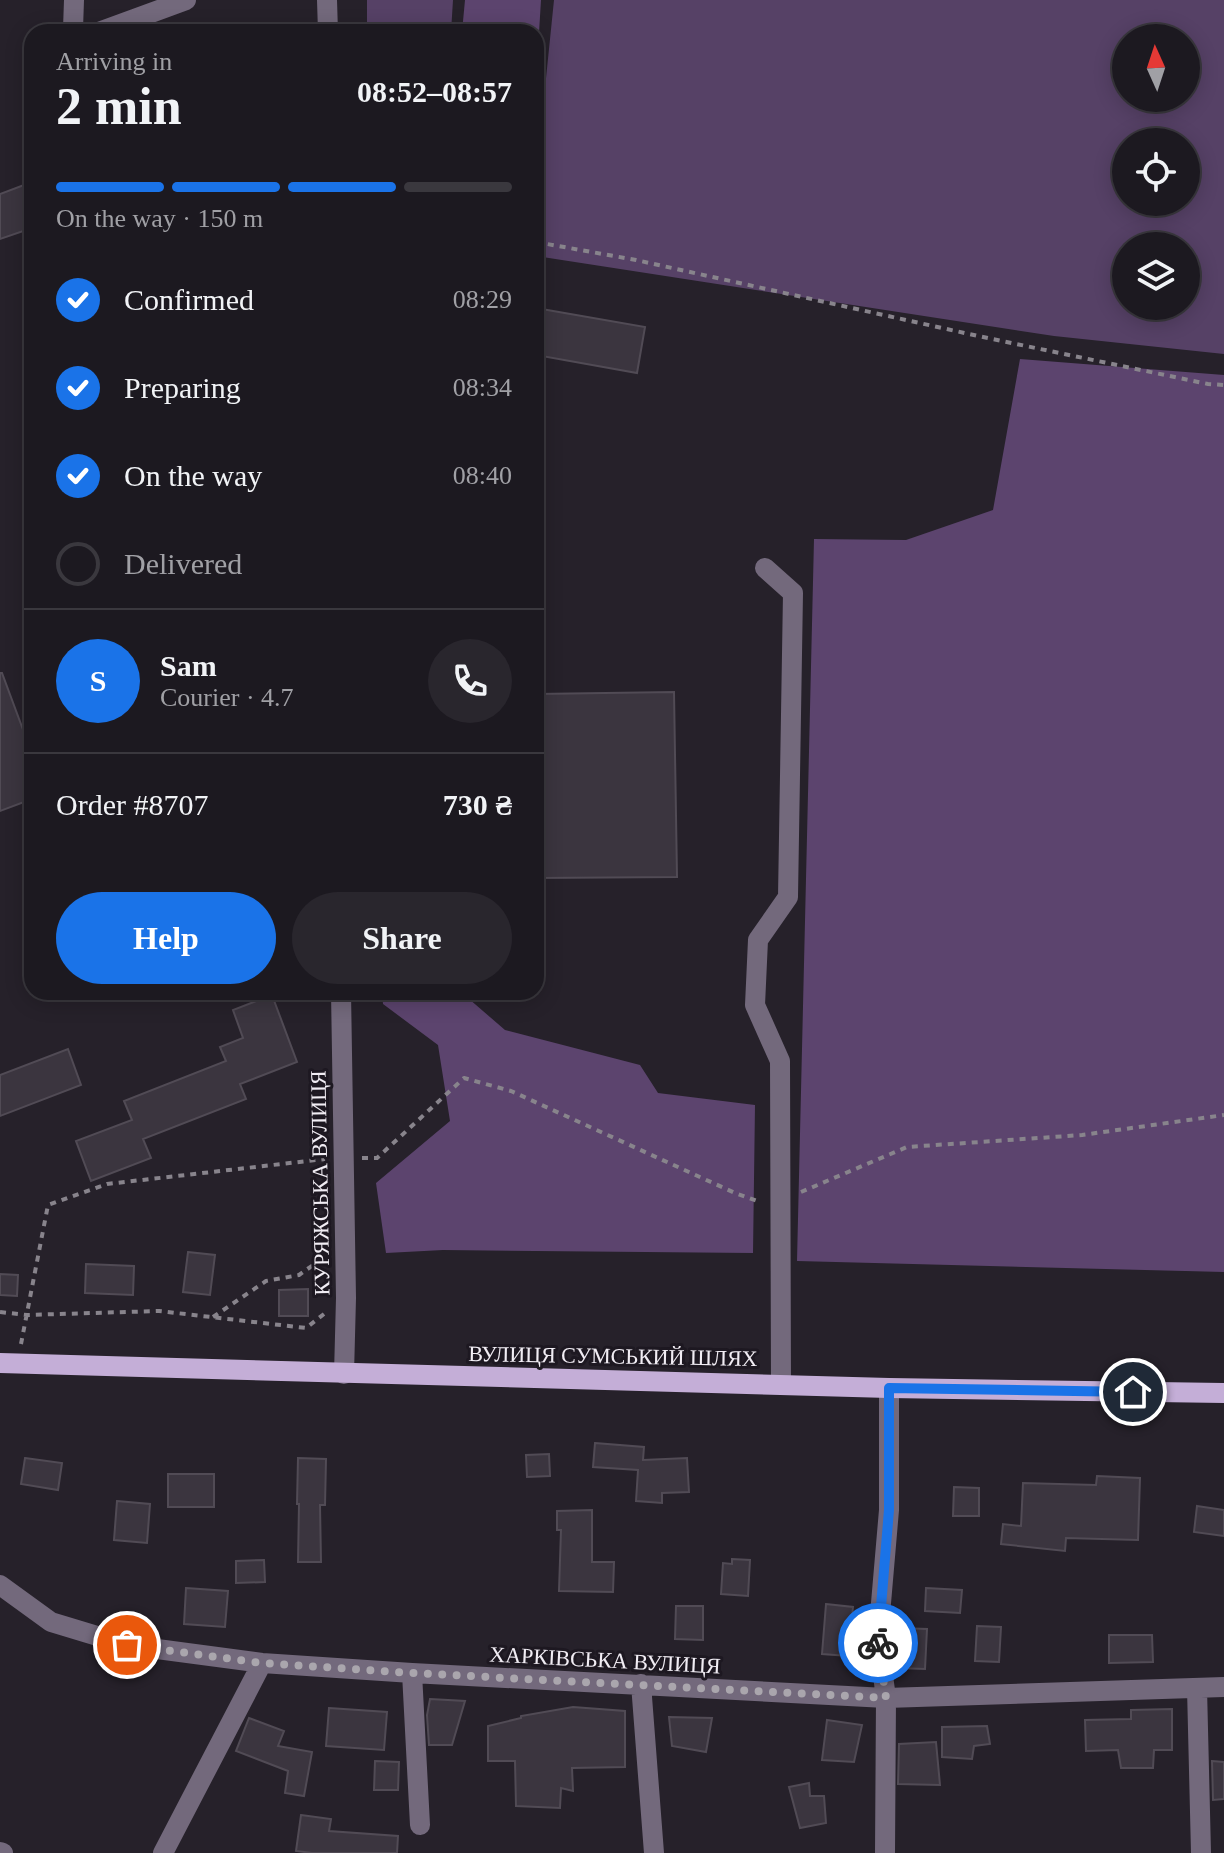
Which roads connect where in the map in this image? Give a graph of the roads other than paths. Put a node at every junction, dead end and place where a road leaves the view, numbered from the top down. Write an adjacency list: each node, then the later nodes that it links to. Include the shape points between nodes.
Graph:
1 (74, 0): 4 (street)
2 (186, 0): 5 (street)
3 (327, 0): 6 (street)
4 (75, 24)
5 (121, 24)
6 (328, 24)
7 (765, 568): 11 (street, via 793,593 788,897 758,940 755,1005 780,1061)
8 (341, 1000): 10 (street, КУРЯЖСЬКА ВУЛИЦЯ)
9 (9, 1363): 10 (main road, ВУЛИЦЯ СУМСЬКИЙ ШЛЯХ)
10 (344, 1374): 11 (main road, ВУЛИЦЯ СУМСЬКИЙ ШЛЯХ)
11 (781, 1384): 12 (main road, ВУЛИЦЯ СУМСЬКИЙ ШЛЯХ)
12 (889, 1388): 13 (main road, ВУЛИЦЯ СУМСЬКИЙ ШЛЯХ); 20 (street, via 889,1510 878,1638)
13 (1224, 1393)
14 (0, 1585): 15 (street, ХАРКІВСЬКА ВУЛИЦЯ, via 51,1622 127,1645)
15 (262, 1663): 16 (street, ХАРКІВСЬКА ВУЛИЦЯ); 22 (street)
16 (412, 1673): 17 (street, ХАРКІВСЬКА ВУЛИЦЯ); 21 (street)
17 (641, 1684): 20 (street, ХАРКІВСЬКА ВУЛИЦЯ); 23 (street)
18 (1224, 1687): 19 (street, ХАРКІВСЬКА ВУЛИЦЯ)
19 (1197, 1688): 20 (street, ХАРКІВСЬКА ВУЛИЦЯ); 25 (street)
20 (886, 1698): 24 (street)
21 (420, 1825)
22 (163, 1853)
23 (654, 1853)
24 (885, 1853)
25 (1201, 1853)

